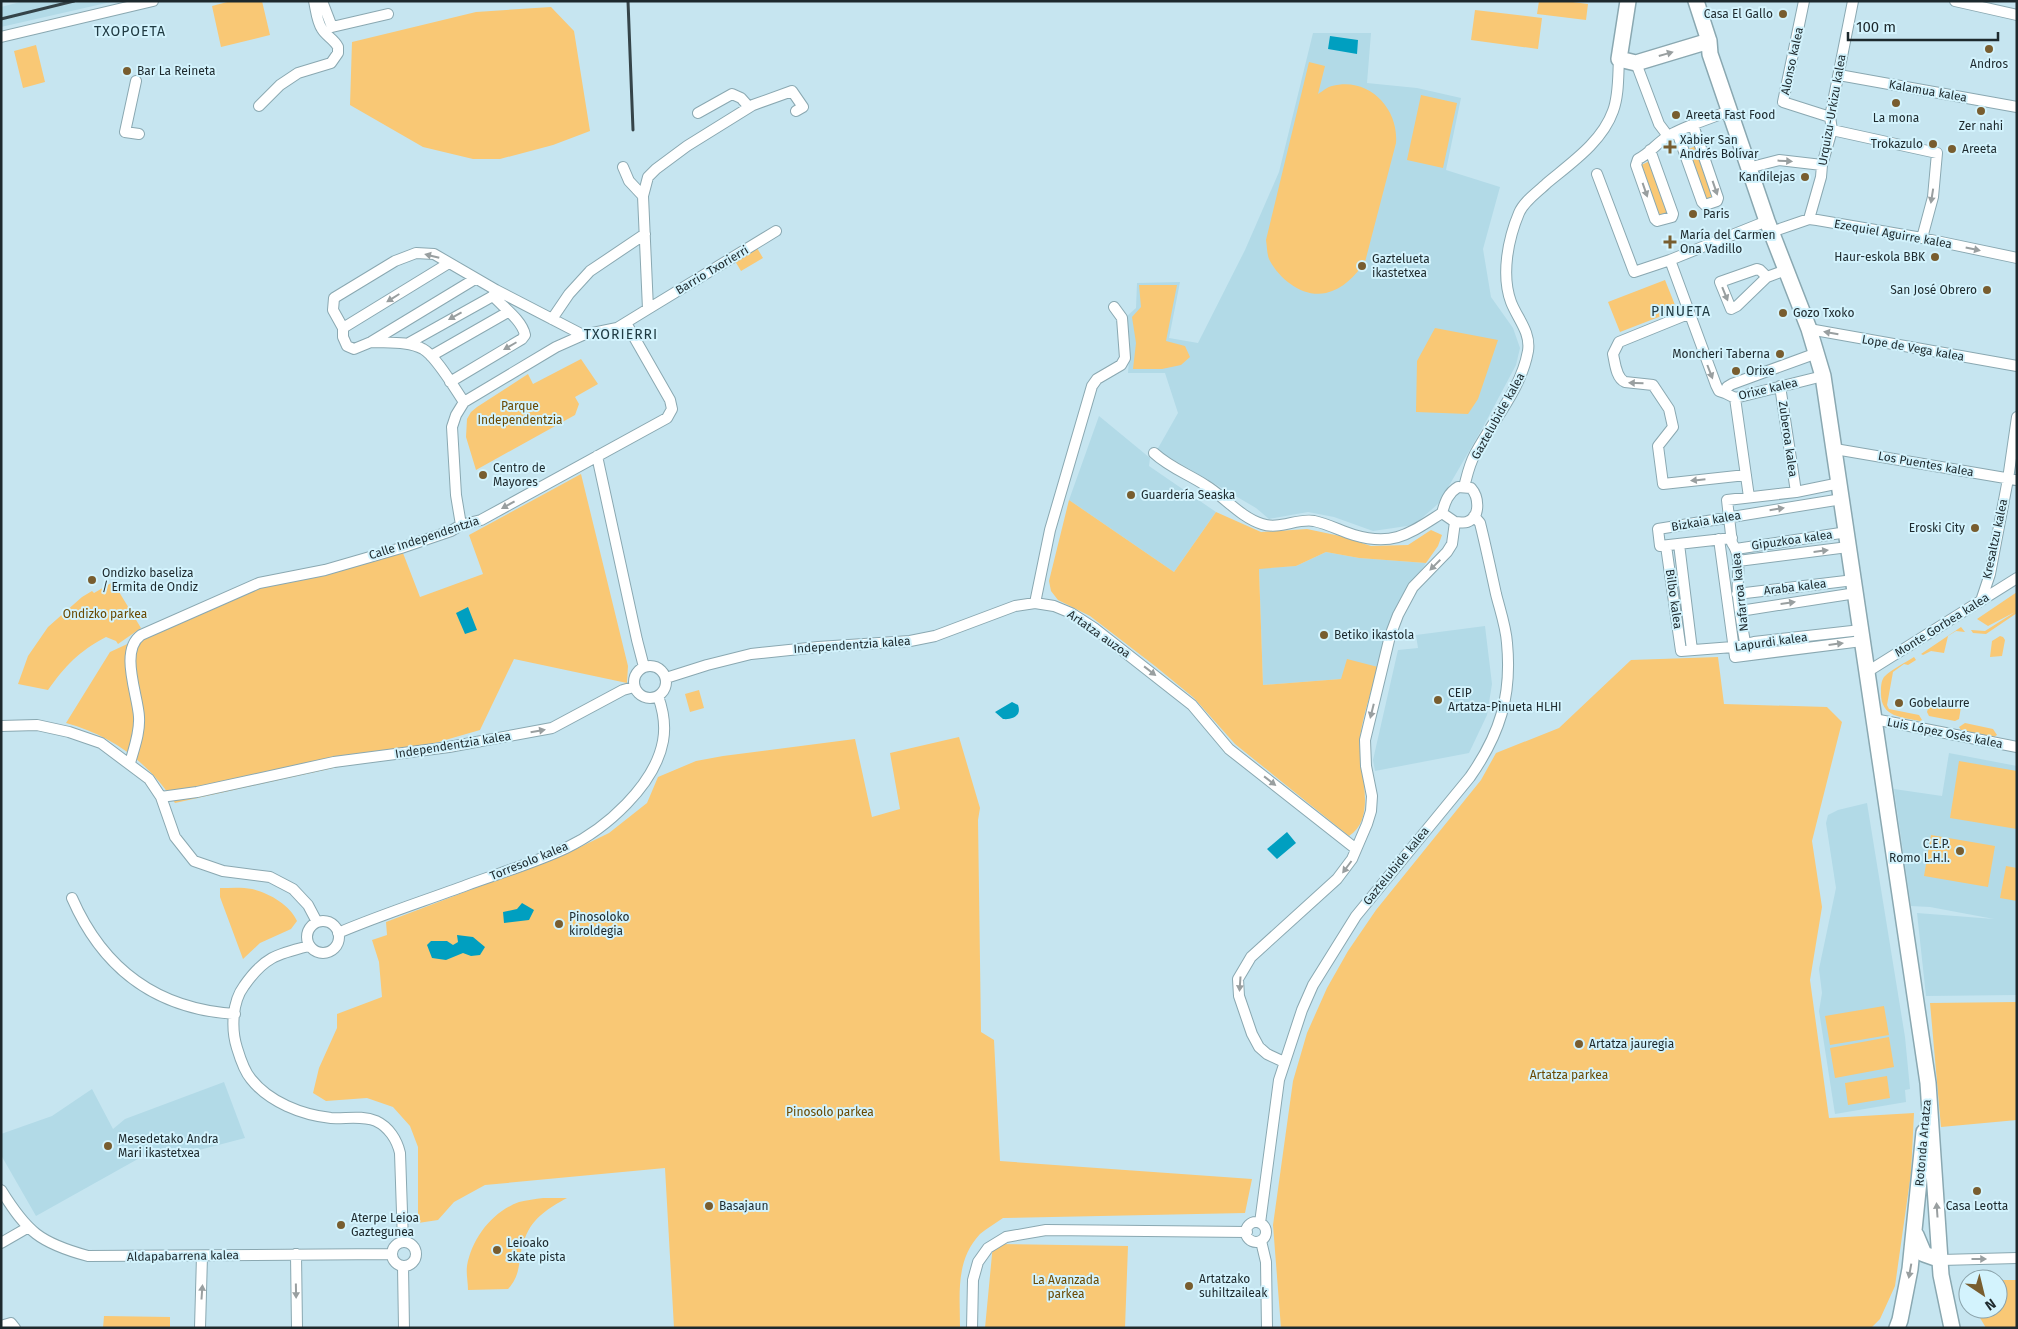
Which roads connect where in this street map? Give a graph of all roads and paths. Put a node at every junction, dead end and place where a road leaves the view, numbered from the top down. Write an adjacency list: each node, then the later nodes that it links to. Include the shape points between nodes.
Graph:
1 (153, 1): 11 (street)
2 (314, 1): 17 (street, via 320,26 338,47 335,58 328,64 290,78)
3 (322, 1): 9 (street, via 332,27)
4 (1628, 1): 13 (street)
5 (1696, 1): 12 (street)
6 (1804, 1): 23 (street, Alonso kalea, via 1783,102)
7 (1853, 1): 15 (street, Urquizu-Urkizu kalea)
8 (1955, 1): 10 (street)
9 (388, 14)
10 (2017, 15)
11 (1, 37)
12 (1709, 41): 14 (street, one-way to 12); 21 (street, via 1710,54)
13 (1620, 59): 14 (street); 73 (street, Gaztelubide kalea, via 1613,111 1604,127 1588,148 1520,210 1507,273 1512,304 1528,339 1524,370 1474,455)
14 (1636, 63): 27 (street, via 1660,124)
15 (1839, 75): 19 (street, Kalamua kalea); 23 (street, Urquizu-Urkizu kalea)
16 (136, 81): 26 (street, via 125,132)
17 (259, 106)
18 (749, 107): 20 (street, via 792,90 803,107); 22 (street, via 732,94); 33 (street, via 656,169 648,178)
19 (2017, 107)
20 (796, 111)
21 (1729, 111): 24 (street); 31 (street)
22 (698, 113)
23 (1830, 117): 25 (street, Urquizu-Urkizu kalea)
24 (1693, 125): 27 (street); 27 (street, one-way to 27, via 1717,201 1705,205 1702,202)
25 (1832, 130): 29 (street, Urquizu-Urkizu kalea); 38 (street, one-way to 38, via 1937,153 1932,198)
26 (139, 134)
27 (1672, 134): 28 (street)
28 (1650, 150): 28 (street, one-way to 28, via 1638,159 1636,165 1657,221 1673,214)
29 (1822, 166): 31 (street, one-way to 29, via 1779,160); 34 (street, Urquizu-Urkizu kalea)
30 (623, 167): 33 (street)
31 (1748, 168): 35 (street)
32 (1597, 174): 40 (street, Ezequiel Aguirre kalea, via 1634,272)
33 (643, 196): 37 (street)
34 (1809, 219): 35 (street, Ezequiel Aguirre kalea); 38 (street, Ezequiel Aguirre kalea)
35 (1769, 227): 40 (street, Ezequiel Aguirre kalea); 42 (street)
36 (776, 231): 47 (street, Barrio Txorierri)
37 (645, 234): 47 (street); 50 (street, via 590,271)
38 (1922, 238): 39 (street, Ezequiel Aguirre kalea, one-way to 39)
39 (2017, 258)
40 (1670, 260): 49 (street)
41 (449, 263): 44 (street); 52 (street, one-way to 52); 52 (street, one-way to 52, via 434,254 416,253 395,261 334,298 333,310)
42 (1786, 270): 43 (street); 53 (street)
43 (1767, 277): 43 (street, one-way to 43, via 1757,269 1720,282 1731,309)
44 (475, 279): 45 (street); 55 (street)
45 (494, 293): 48 (street); 50 (street); 56 (street, one-way to 56)
46 (1114, 307): 94 (street, via 1122,318 1125,358 1122,365 1092,386 1050,530)
47 (648, 309): 51 (street, Barrio Txorierri)
48 (508, 312): 58 (street); 61 (street, one-way to 61, via 524,330 522,339)
49 (1688, 314): 63 (street, one-way to 63, via 1716,385); 70 (street, one-way to 49, via 1663,484 1658,446 1673,427 1669,409 1654,385 1625,382 1618,374 1613,354 1619,342)
50 (552, 319): 54 (street)
51 (626, 322): 54 (street, Barrio Txorierri, via 617,328); 69 (street, Calle Independentzia, via 672,409 667,418)
52 (343, 328): 55 (street, via 347,346 354,349)
53 (1809, 329): 57 (street); 59 (street, Lope de Vega kalea, one-way to 53)
54 (583, 335): 65 (street, Barrio Txorierri, via 556,347)
55 (371, 342): 56 (street)
56 (407, 344): 58 (street, via 423,349)
57 (1817, 353): 60 (street); 63 (street, Orixe kalea, via 1732,384)
58 (431, 356): 61 (street)
59 (2017, 366)
60 (1823, 376): 62 (street, Orixe kalea); 67 (street)
61 (450, 382): 65 (street)
62 (1780, 386): 64 (street, Orixe kalea); 74 (street, Zuberoa kalea)
63 (1725, 393): 64 (street, Orixe kalea)
64 (1735, 398): 70 (street)
65 (464, 402): 82 (street, via 452,427)
66 (2017, 417): 71 (street, Kresaltzu kalea)
67 (1835, 449): 71 (street, Los Puentes kalea); 72 (street)
68 (1154, 453): 78 (street, via 1262,524 1313,521 1380,540 1395,539 1416,530)
69 (597, 456): 82 (street, Calle Independentzia, one-way to 82, via 481,520); 102 (street)
70 (1746, 475): 75 (street)
71 (2012, 480): 93 (street, Kresaltzu kalea)
72 (1840, 483): 74 (street, Bizkaia kalea); 76 (street)
73 (1464, 487): 78 (street, via 1452,491); 79 (street, via 1476,493 1478,504)
74 (1796, 492): 75 (street, Bizkaia kalea)
75 (1749, 497): 77 (street, Bizkaia kalea)
76 (1842, 499): 80 (street, Bizkaia kalea, one-way to 76); 85 (street)
77 (1727, 500): 80 (street, Nafarroa kalea)
78 (1442, 513): 81 (street)
79 (1474, 516): 81 (street, via 1467,522); 118 (street, Gaztelubide kalea, via 1480,523 1507,642 1508,678 1495,735 1470,776 1356,916 1330,956 1302,1010)
80 (1729, 517): 83 (street, Nafarroa kalea); 87 (street, Bizkaia kalea, via 1658,529 1660,546)
81 (1454, 522): 112 (street, one-way to 112, via 1452,544 1413,587 1390,636 1365,740 1371,811)
82 (461, 525): 110 (street, Calle Independentzia, via 401,548 325,570 259,583 141,635 132,644 130,662 139,717)
83 (1732, 538): 84 (street, Bizkaia kalea); 88 (street, Nafarroa kalea)
84 (1718, 539): 86 (street, Bizkaia kalea); 100 (street, Nafarroa kalea)
85 (1848, 540): 88 (street, Gipuzkoa kalea); 89 (street, Gipuzkoa kalea, one-way to 85); 91 (street)
86 (1679, 544): 87 (street, Bizkaia kalea); 98 (street, Bilbo kalea)
87 (1666, 546): 99 (street, Bilbo kalea)
88 (1736, 549): 89 (street, Nafarroa kalea)
89 (1738, 562): 92 (street, Nafarroa kalea)
90 (2017, 578): 93 (street, Monte Gorbea kalea)
91 (1855, 587): 92 (street, Araba kalea); 95 (street, Araba kalea, one-way to 91); 96 (street)
92 (1738, 594): 95 (street, Nafarroa kalea)
93 (1981, 601): 103 (street, Monte Gorbea kalea)
94 (1035, 603): 104 (street, Independentzia kalea, via 996,612 929,638 751,654); 112 (street, Artatza auzoa, one-way to 112, via 1071,613 1094,628 1192,705 1230,749)
95 (1740, 610): 97 (street, Nafarroa kalea)
96 (1861, 636): 97 (street, Lapurdi kalea); 101 (street, Lapurdi kalea, one-way to 96); 103 (street)
97 (1746, 644): 100 (street, Lapurdi kalea); 101 (street, Nafarroa kalea)
98 (1692, 650): 99 (street, Lapurdi kalea); 100 (street, Lapurdi kalea)
99 (1681, 651)
100 (1734, 652): 101 (street, Lapurdi kalea)
101 (1747, 655)
102 (644, 667): 104 (street, via 654,666); 105 (street, via 636,673)
103 (1867, 672): 107 (street)
104 (666, 678): 106 (street, via 664,689)
105 (634, 687): 106 (street, via 645,698); 111 (street, Independentzia kalea, one-way to 105, via 334,762 449,747 552,728)
106 (658, 696): 115 (street, Torresolo kalea, via 664,725 661,749 637,791 606,822 566,848)
107 (1874, 719): 109 (street, Luis López Osés kalea); 119 (street)
108 (1, 726): 110 (street, via 37,725 69,732 101,743)
109 (2017, 747)
110 (130, 763): 111 (street, via 149,779)
111 (162, 797): 114 (street, via 175,837 194,861 223,871 270,877 292,889 308,905)
112 (1356, 849): 118 (street, one-way to 118, via 1337,879 1251,957 1238,979 1239,996 1252,1034 1267,1054)
113 (72, 898): 117 (street, via 83,924 104,953 141,986 179,1004)
114 (317, 922): 115 (street, via 330,923); 116 (street, via 308,930)
115 (338, 933): 116 (street, via 336,946 328,952 317,952)
116 (309, 946): 117 (street, via 279,953 253,972 240,990)
117 (235, 1014): 126 (street, via 234,1037 240,1057 250,1078 264,1092 279,1102 308,1113 376,1121 389,1130 398,1143 400,1153)
118 (1284, 1062): 121 (street, Gaztelubide kalea)
119 (1928, 1083): 124 (street, Rotonda Artatza); 132 (street, Rotonda Artatza, one-way to 119)
120 (1, 1190): 122 (street, Aldapabarrena kalea)
121 (1260, 1223): 123 (street, via 1251,1224); 125 (street, via 1266,1234)
122 (27, 1228): 127 (street); 130 (street, Aldapabarrena kalea, via 61,1248 88,1256)
123 (1247, 1232): 125 (street, via 1251,1241); 139 (street, via 1046,1230 1006,1237 988,1248 978,1262 973,1280)
124 (1915, 1233): 132 (street, via 1924,1254); 141 (street, Rotonda Artatza, one-way to 141)
125 (1261, 1241): 140 (street, via 1266,1262)
126 (403, 1242): 129 (street); 133 (street, via 411,1244 416,1254 411,1264)
127 (1, 1243)
128 (296, 1254): 129 (street, Aldapabarrena kalea); 130 (street, Aldapabarrena kalea); 137 (street, one-way to 137)
129 (392, 1254): 133 (street, via 397,1264)
130 (202, 1256): 136 (street, one-way to 130)
131 (2017, 1258): 132 (street, one-way to 131)
132 (1941, 1260): 142 (street, Rotonda Artatza, via 1942,1284)
133 (403, 1266): 138 (street)
134 (1, 1326): 135 (street, via 11,1323)
135 (15, 1328)
136 (200, 1328)
137 (297, 1328)
138 (404, 1328)
139 (972, 1328)
140 (1268, 1328)
141 (1896, 1328)
142 (1952, 1328)

